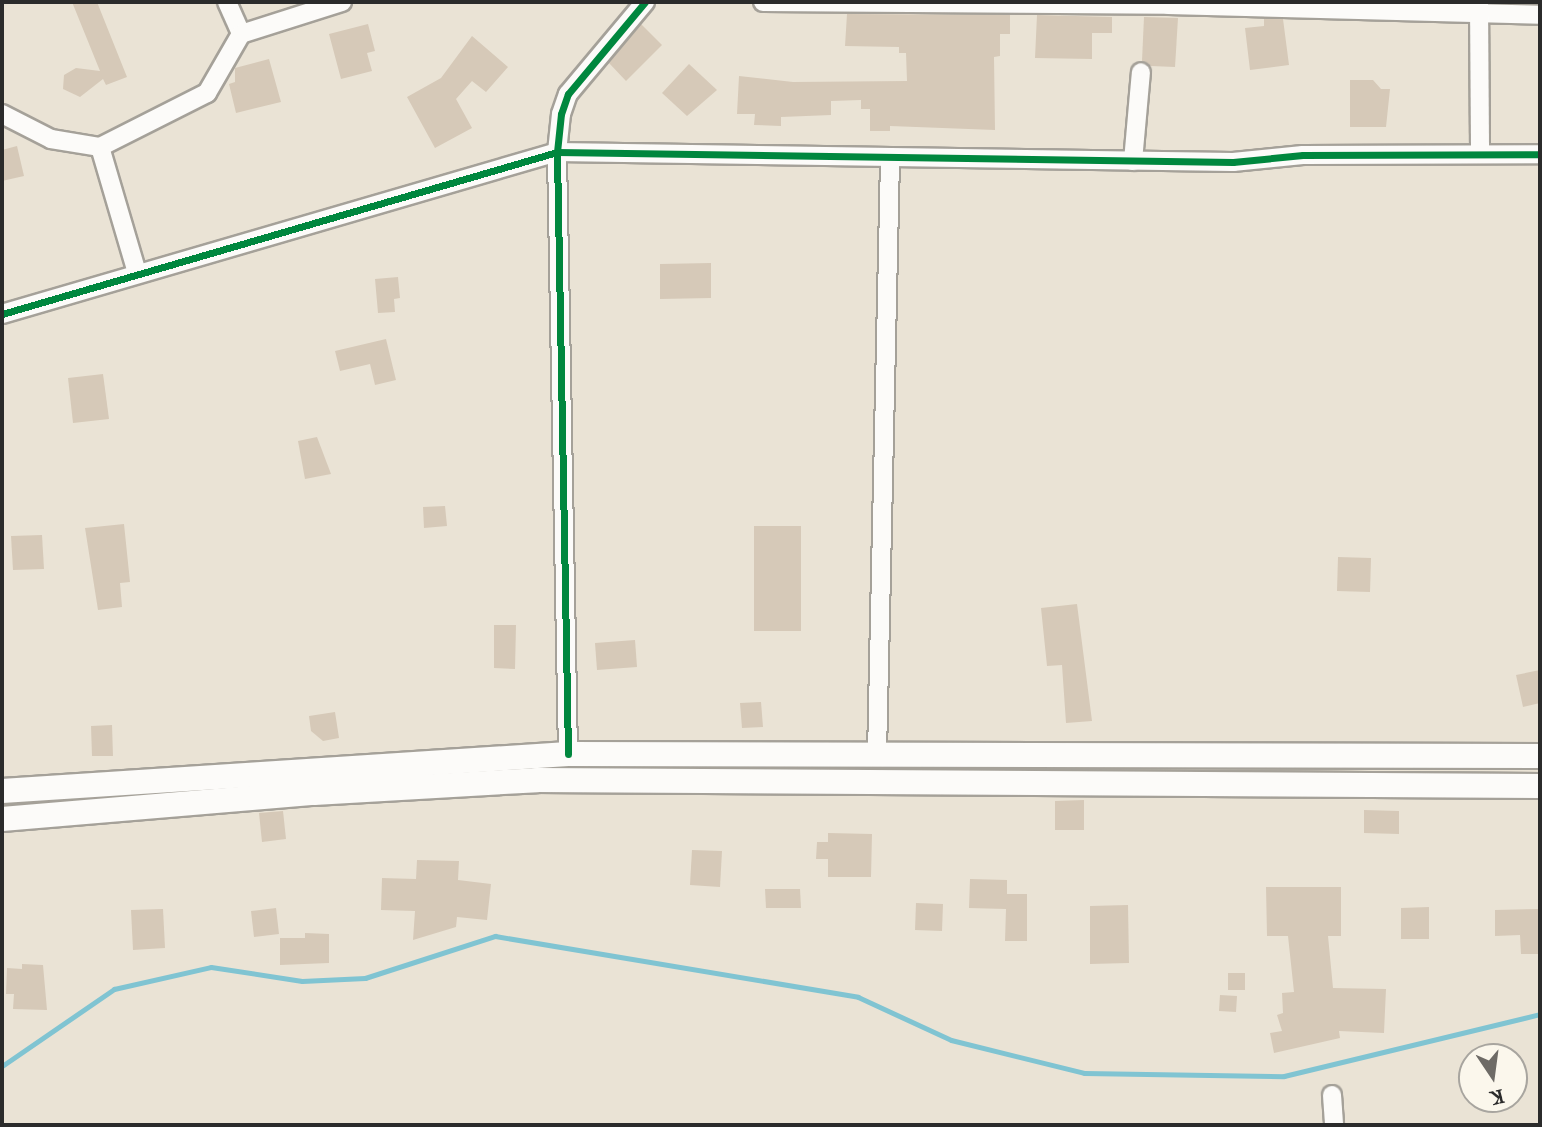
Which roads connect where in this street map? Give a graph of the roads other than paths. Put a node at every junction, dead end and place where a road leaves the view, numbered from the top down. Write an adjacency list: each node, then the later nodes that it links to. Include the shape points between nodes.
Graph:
1 (227, 2): 9 (street)
2 (342, 2): 9 (street)
3 (645, 2): 13 (street, via 568,94)
4 (763, 2): 5 (street)
5 (860, 3): 6 (street)
6 (1168, 3): 7 (street)
7 (1479, 7): 8 (street); 14 (street)
8 (1540, 15)
9 (241, 34): 12 (street, via 207,93)
10 (1141, 72): 17 (street)
11 (2, 114): 12 (street, via 51,139)
12 (100, 147): 18 (street)
13 (557, 152): 16 (street); 18 (street); 20 (street)
14 (1480, 152): 15 (street); 17 (street, via 1303,155 1233,162)
15 (1540, 154)
16 (890, 157): 17 (street); 21 (street)
17 (1133, 161)
18 (136, 273): 19 (street)
19 (2, 314)
20 (568, 754): 21 (main road); 24 (main road, via 310,767)
21 (877, 755): 22 (main road)
22 (1540, 756)
23 (1540, 786): 25 (main road, via 537,780)
24 (2, 791)
25 (2, 819)
26 (1332, 1095): 27 (street)
27 (1334, 1125)

